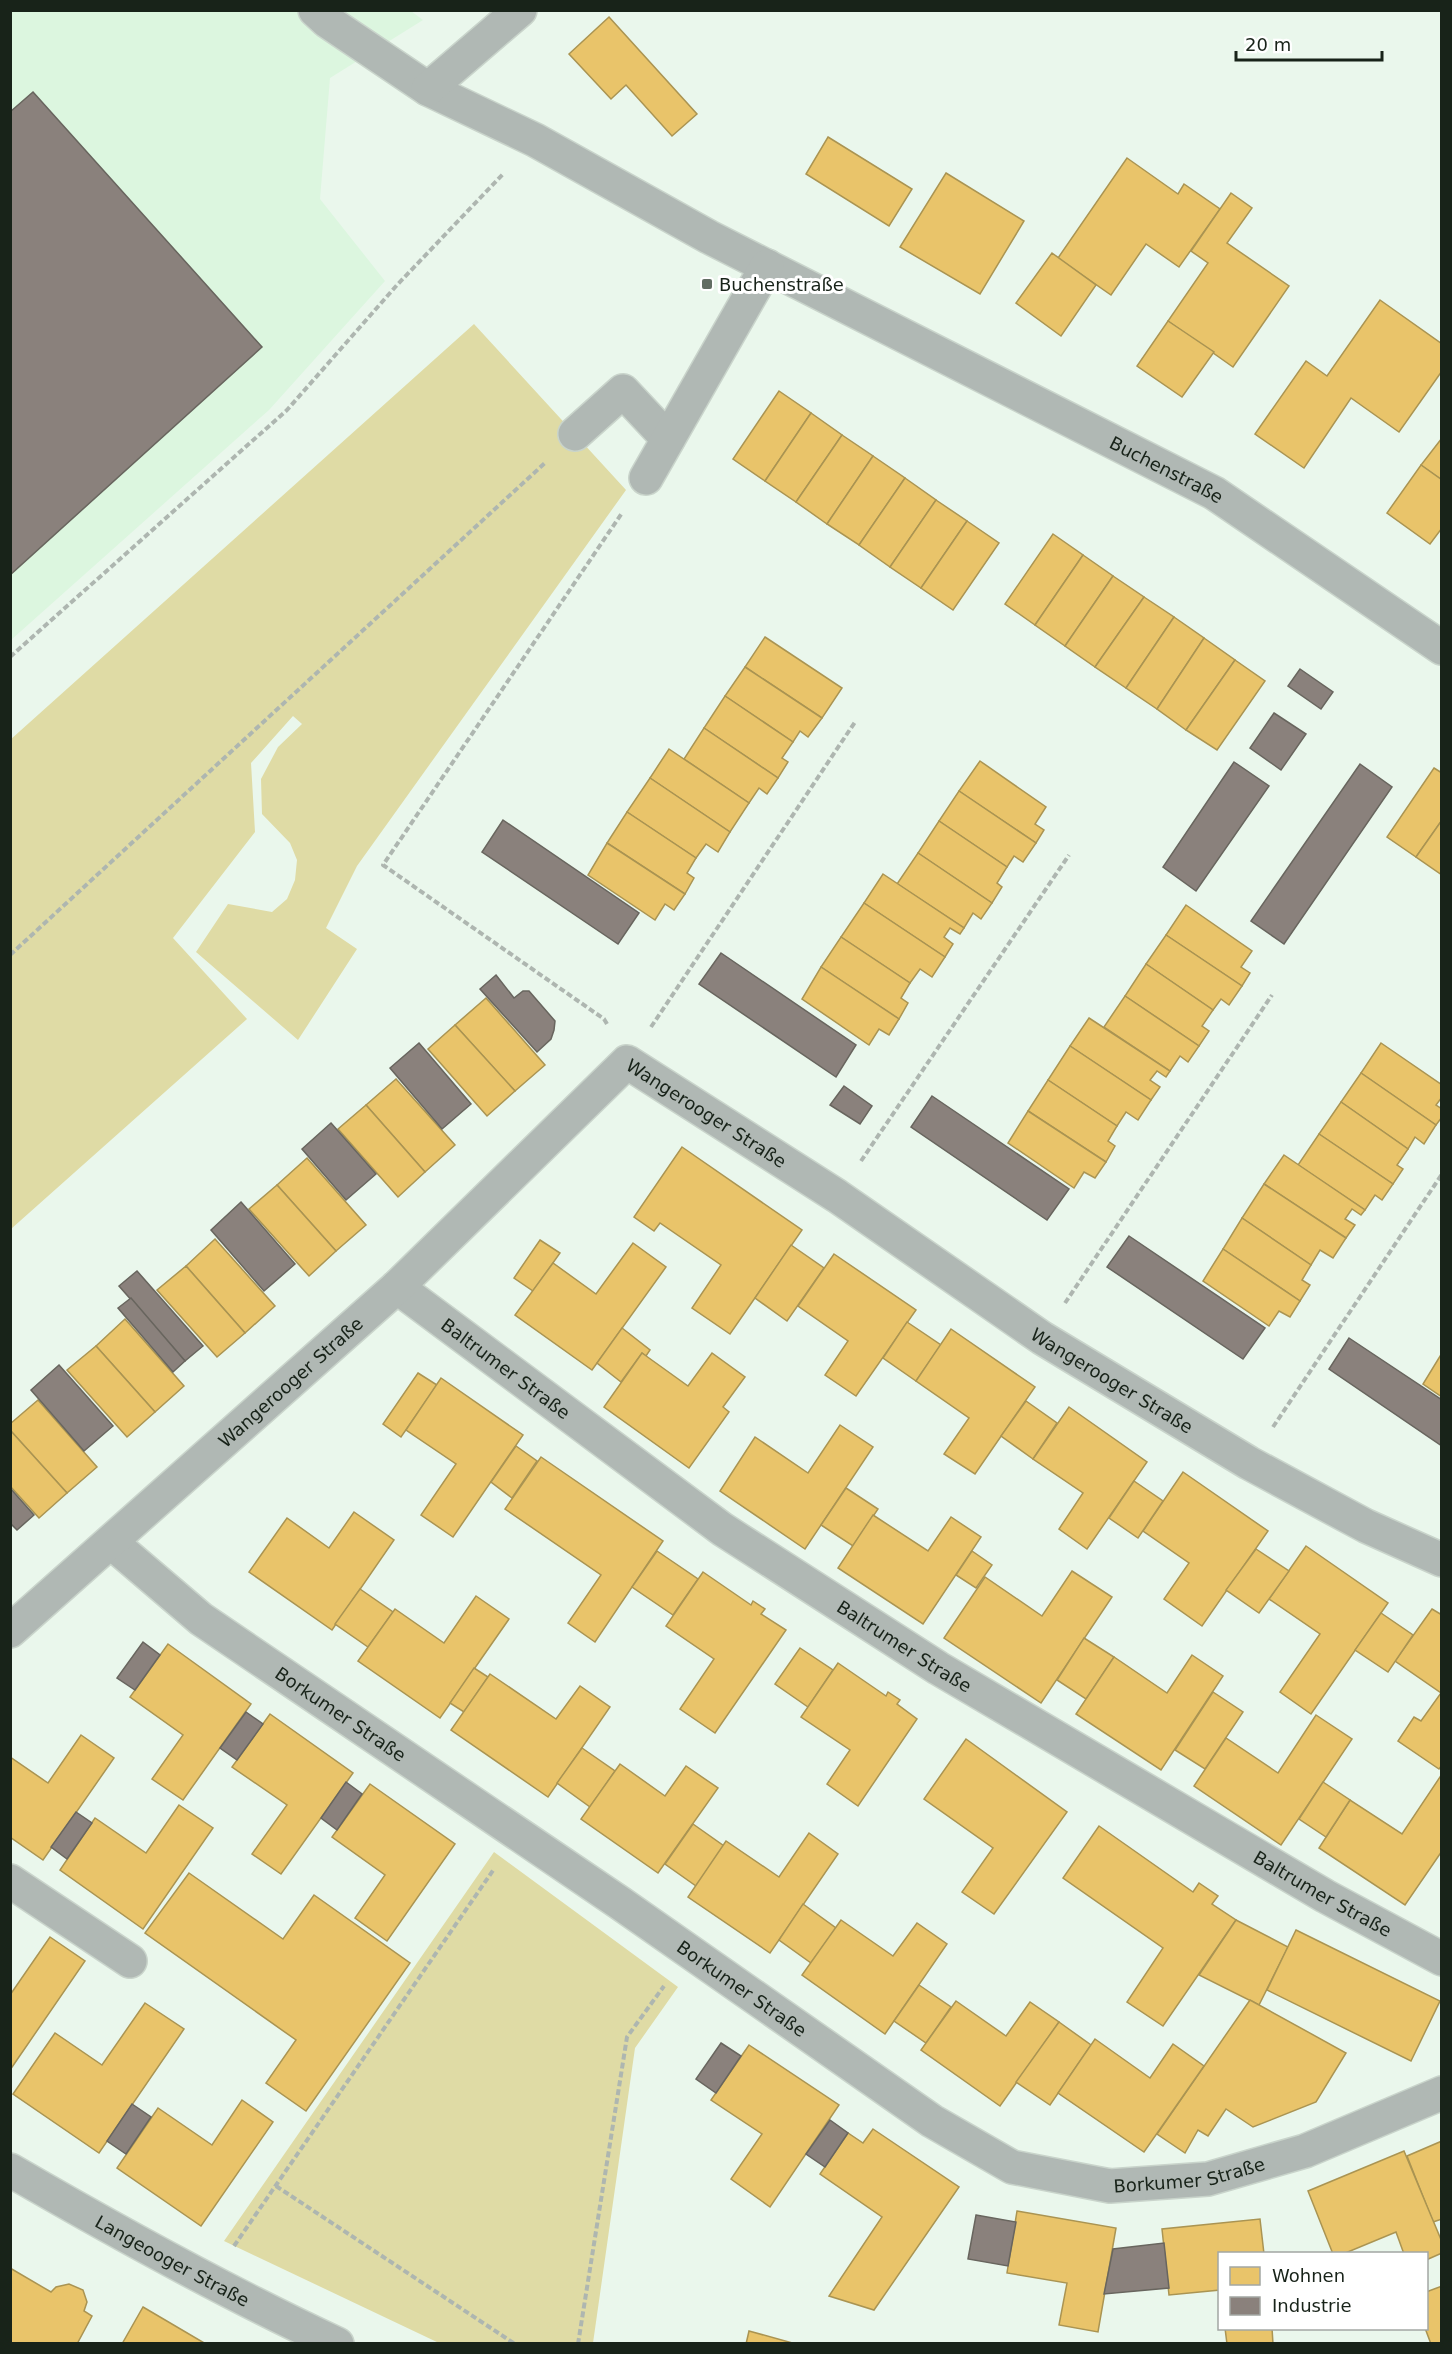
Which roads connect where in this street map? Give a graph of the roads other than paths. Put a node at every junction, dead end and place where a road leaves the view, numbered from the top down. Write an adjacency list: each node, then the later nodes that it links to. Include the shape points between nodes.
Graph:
1 (315, 10): 3 (street, Buchenstraße)
2 (520, 10): 3 (street)
3 (428, 89): 4 (street, Buchenstraße, via 535,140)
4 (767, 266): 6 (street); 8 (street, Buchenstraße, via 1214,493)
5 (575, 434): 6 (street, via 623,391)
6 (668, 439): 7 (street)
7 (646, 478)
8 (1442, 648)
9 (397, 1287): 10 (street, Wangerooger Straße); 11 (street, Wangerooger Straße, via 627,1062 837,1197 1041,1338 1249,1463 1366,1526); 14 (street, Baltrumer Straße, via 722,1529 938,1668 1325,1896)
10 (112, 1542): 12 (street, Wangerooger Straße); 16 (street, Borkumer Straße, via 201,1619 932,2121 1012,2167 1110,2186 1208,2180 1305,2151)
11 (1442, 1560)
12 (10, 1631)
13 (10, 1881): 15 (street)
14 (1442, 1959)
15 (130, 1961)
16 (1442, 2093)
17 (10, 2170): 18 (street, Langeooger Straße, via 130,2239)
18 (337, 2343)

